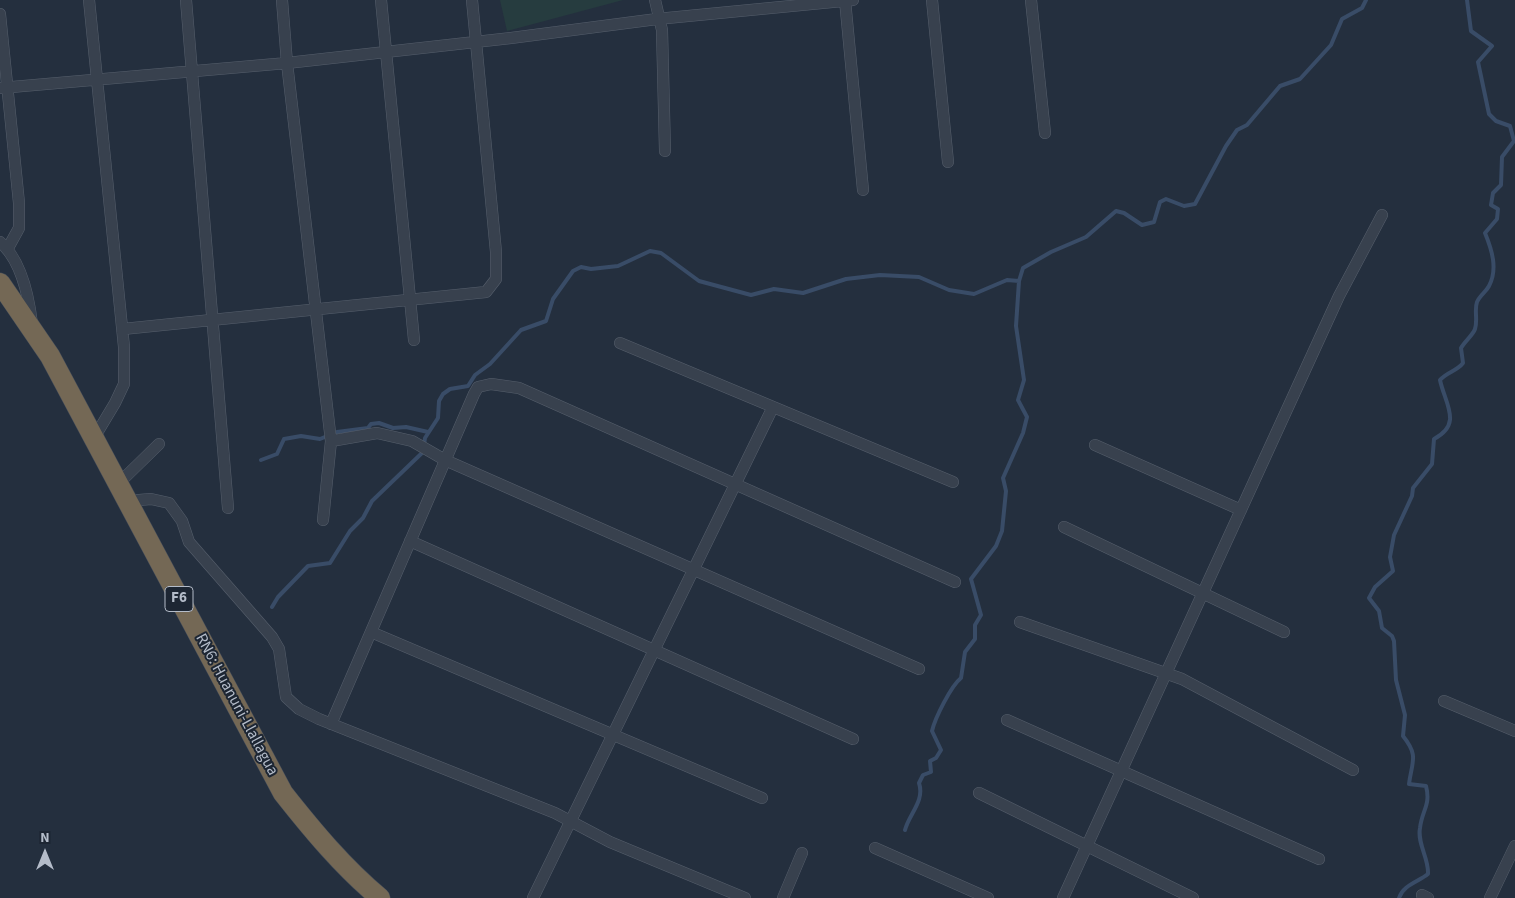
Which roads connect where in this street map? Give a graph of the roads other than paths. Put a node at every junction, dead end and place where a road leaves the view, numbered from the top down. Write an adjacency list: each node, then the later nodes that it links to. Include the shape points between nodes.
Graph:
1 (89, 0): 16 (street)
2 (186, 0): 15 (street)
3 (282, 0): 14 (street)
4 (381, 0): 13 (street)
5 (472, 0): 12 (street)
6 (655, 0): 11 (street)
7 (848, 0): 11 (street); 21 (street)
8 (932, 0): 20 (street)
9 (1031, 0): 18 (street)
10 (0, 14): 17 (street)
11 (659, 18): 12 (street); 19 (street, via 662,30)
12 (476, 40): 13 (street); 25 (street, via 496,279 486,292)
13 (386, 52): 14 (street); 25 (street)
14 (287, 63): 15 (street); 26 (street)
15 (193, 72): 16 (street); 27 (street)
16 (97, 79): 17 (street); 28 (street)
17 (4, 88): 23 (street, via 20,203 19,228)
18 (1045, 133)
19 (664, 151)
20 (948, 162)
21 (863, 190)
22 (1382, 215): 42 (street, via 1339,296)
23 (4, 245): 29 (street, via 29,300)
24 (0, 283): 29 (highway, RN6: Huanuni-Llallagua / F6)
25 (410, 300): 26 (street); 30 (street)
26 (315, 308): 27 (street); 34 (street)
27 (212, 320): 28 (street); 41 (street)
28 (123, 328): 33 (street, via 124,384)
29 (33, 331): 33 (highway, RN6: Huanuni-Llallagua / F6)
30 (414, 340)
31 (620, 343): 32 (street)
32 (773, 407): 38 (street); 39 (street)
33 (94, 438): 40 (highway, RN6: Huanuni-Llallagua / F6)
34 (331, 440): 37 (street, via 377,433 412,441); 43 (street)
35 (159, 444): 40 (street)
36 (1094, 445): 42 (street)
37 (445, 460): 39 (street, via 478,387 491,384 519,388); 45 (street); 46 (street)
38 (953, 482)
39 (734, 484): 46 (street); 47 (street)
40 (123, 493): 57 (street, via 169,503 182,521 189,542 272,637 279,649 286,697 299,709); 71 (highway, RN6: Huanuni-Llallagua / F6, via 283,793 316,836)
41 (228, 508)
42 (1241, 510): 48 (street)
43 (324, 520)
44 (1064, 528): 48 (street)
45 (410, 541): 50 (street); 52 (street)
46 (693, 569): 52 (street); 53 (street)
47 (955, 582)
48 (1203, 594): 51 (street); 54 (street)
49 (1020, 622): 54 (street)
50 (371, 632): 57 (street); 59 (street)
51 (1284, 632)
52 (653, 652): 59 (street); 60 (street)
53 (919, 669)
54 (1167, 674): 61 (street); 62 (street)
55 (1444, 702): 58 (street)
56 (1007, 720): 61 (street)
57 (331, 724): 65 (street)
58 (1515, 730)
59 (614, 734): 64 (street); 65 (street)
60 (852, 739)
61 (1122, 770): 66 (street); 70 (street)
62 (1353, 770)
63 (979, 793): 66 (street)
64 (762, 798)
65 (571, 821): 72 (street); 73 (street, via 610,842)
66 (1088, 846): 76 (street); 77 (street)
67 (1515, 846): 78 (street)
68 (875, 848): 75 (street)
69 (802, 853): 74 (street)
70 (1319, 859)
71 (380, 898)
72 (534, 898)
73 (745, 898)
74 (783, 898)
75 (988, 898)
76 (1063, 898)
77 (1193, 898)
78 (1490, 898)

